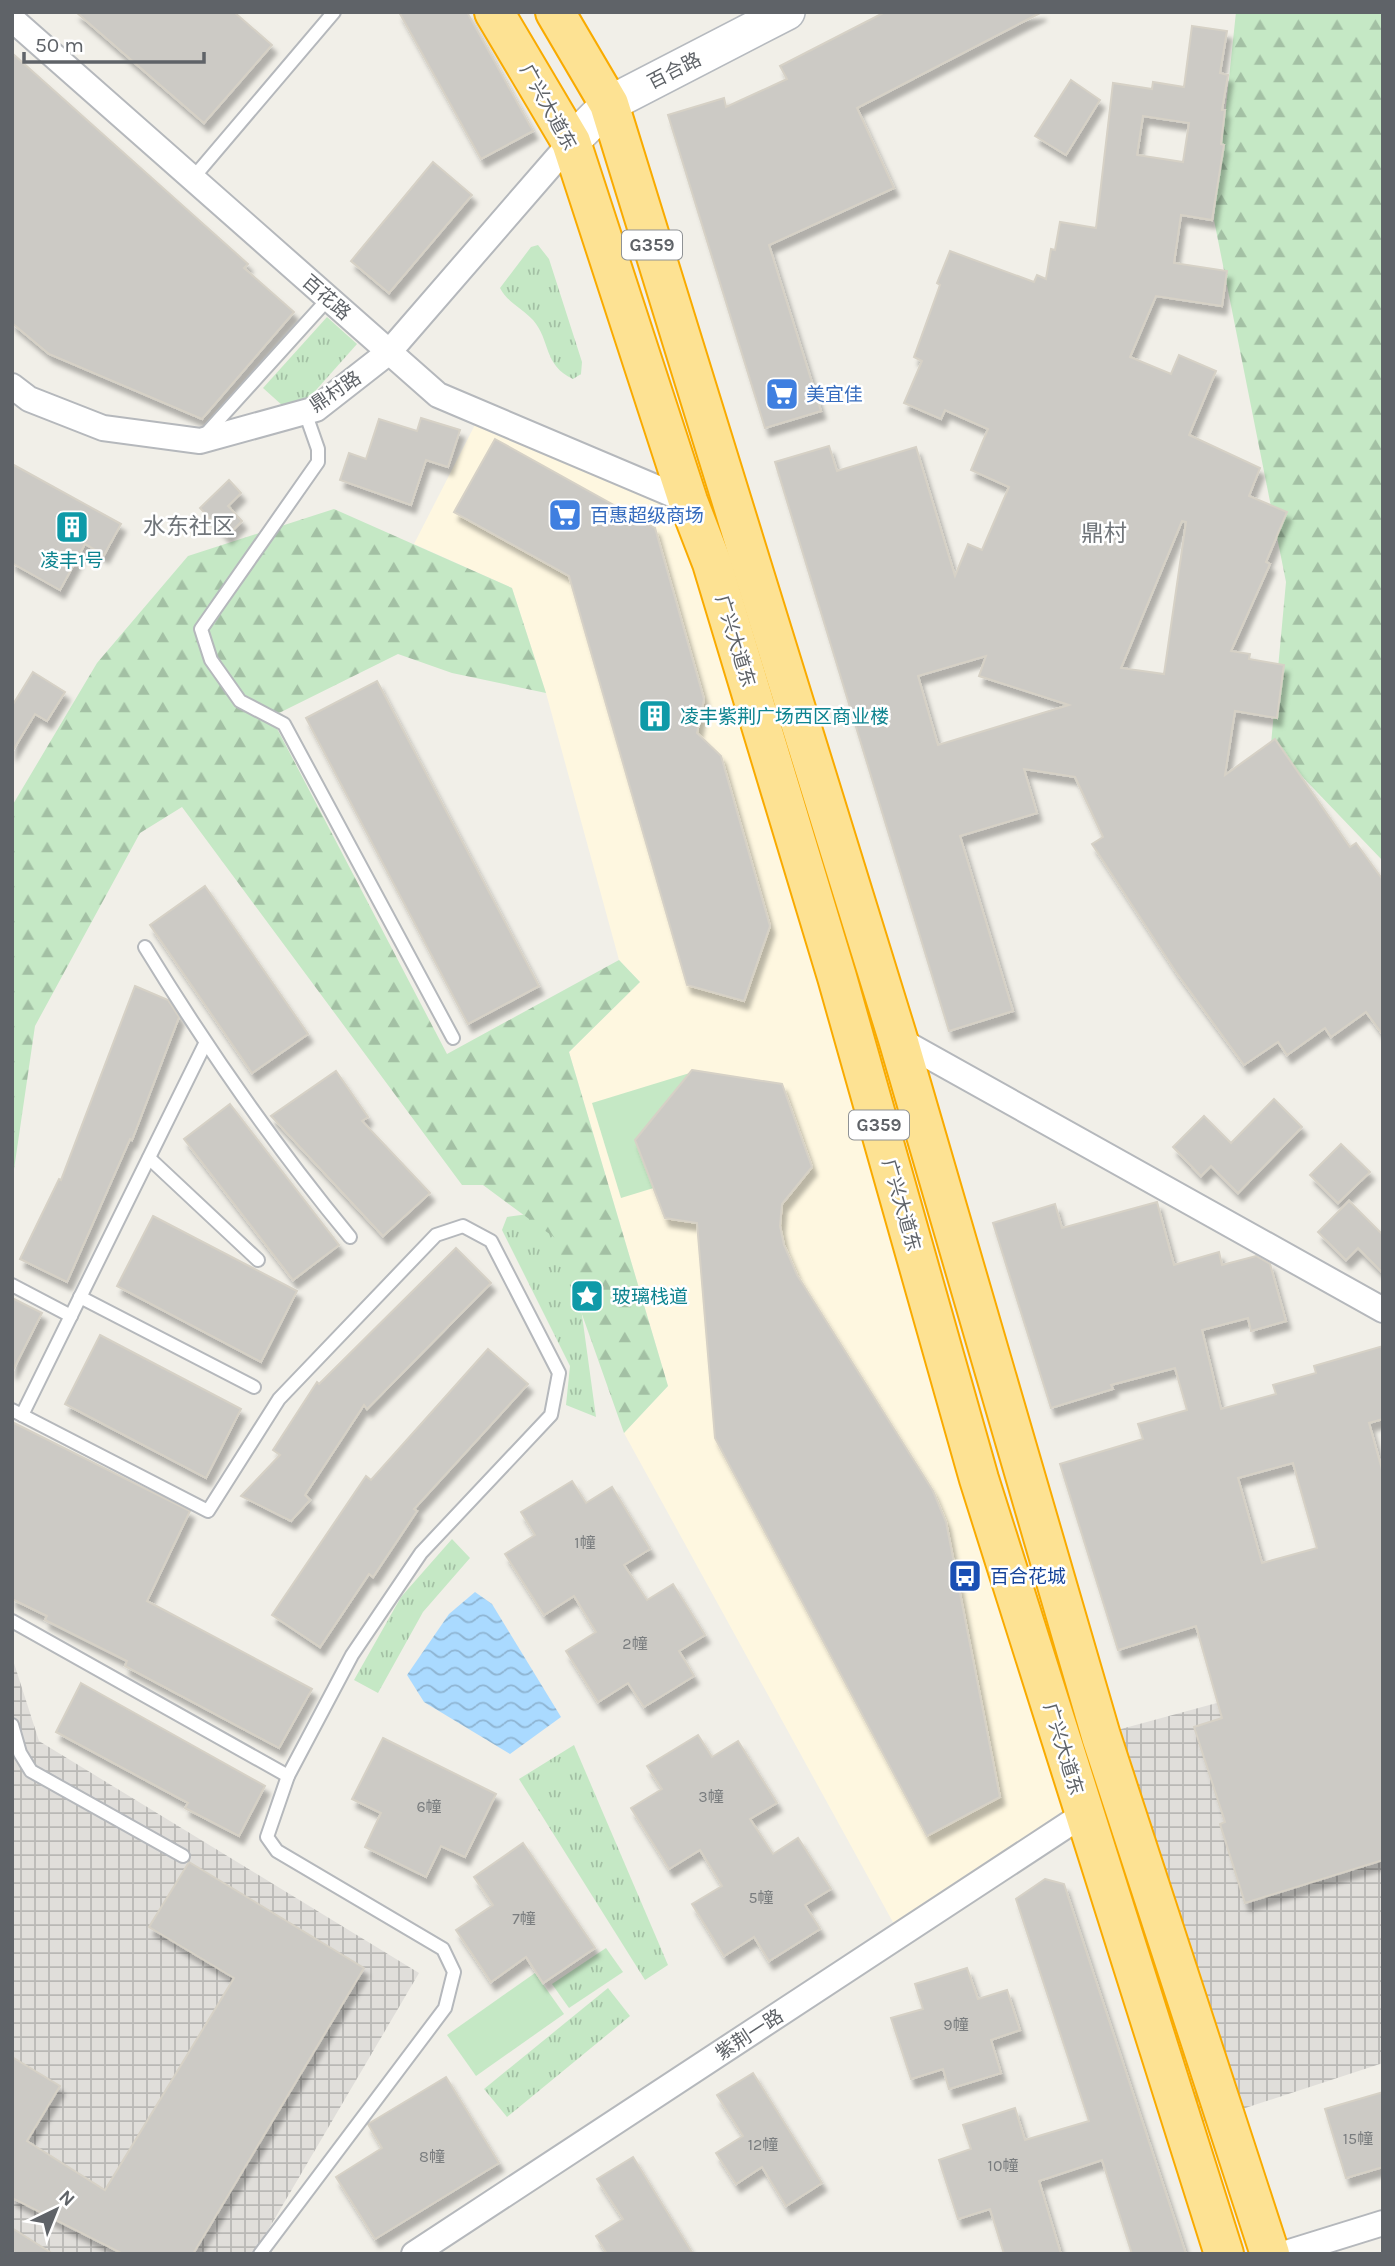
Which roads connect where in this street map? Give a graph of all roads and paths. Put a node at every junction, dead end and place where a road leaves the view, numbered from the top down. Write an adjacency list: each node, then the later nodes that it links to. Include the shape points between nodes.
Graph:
1 (334, 12): 8 (lane)
2 (494, 12): 7 (highway, 广兴大道东 / G359)
3 (555, 12): 6 (highway, 广兴大道东 / G359)
4 (787, 12): 6 (street, 百合路)
5 (12, 19): 8 (street, 百花路)
6 (609, 104): 7 (street, 百合路); 17 (highway, 广兴大道东 / G359)
7 (571, 142): 10 (street, 鼎村路); 14 (highway, 广兴大道东 / G359)
8 (193, 178): 9 (street, 百花路)
9 (328, 299): 10 (street, 百花路); 13 (lane)
10 (389, 352): 12 (street, 鼎村路, via 316,409); 14 (street, 百花路, via 438,395)
11 (12, 386): 13 (street, 鼎村路, via 29,399 103,428)
12 (305, 412): 13 (street, 鼎村路); 16 (lane, via 318,462 201,628 211,660 240,701 284,724)
13 (200, 441)
14 (688, 501): 31 (highway, 广兴大道东 / G359, via 712,563 838,977 979,1479)
15 (145, 947): 18 (lane)
16 (453, 1038)
17 (898, 1039): 24 (street); 37 (highway, 广兴大道东 / G359, via 1101,1735)
18 (205, 1044): 19 (lane); 20 (lane, via 297,1173)
19 (149, 1158): 21 (lane); 23 (lane)
20 (350, 1237)
21 (258, 1260)
22 (12, 1285): 25 (lane)
23 (80, 1297): 25 (lane); 26 (lane)
24 (1383, 1310)
25 (71, 1316): 27 (lane)
26 (254, 1387)
27 (17, 1413): 30 (lane, via 208,1511 279,1399 436,1235 463,1226 491,1241 559,1373 551,1415 421,1553 352,1655)
28 (12, 1621): 30 (lane)
29 (12, 1725): 32 (lane, via 31,1771)
30 (288, 1776): 35 (lane, via 267,1837 277,1851 443,1949 454,1972 444,2008)
31 (1084, 1814): 34 (highway, 广兴大道东 / G359); 36 (street, 紫荆一路)
32 (183, 1856)
33 (1383, 2223): 38 (street)
34 (1218, 2246)
35 (260, 2254)
36 (414, 2254)
37 (1270, 2254)
38 (1283, 2254)

